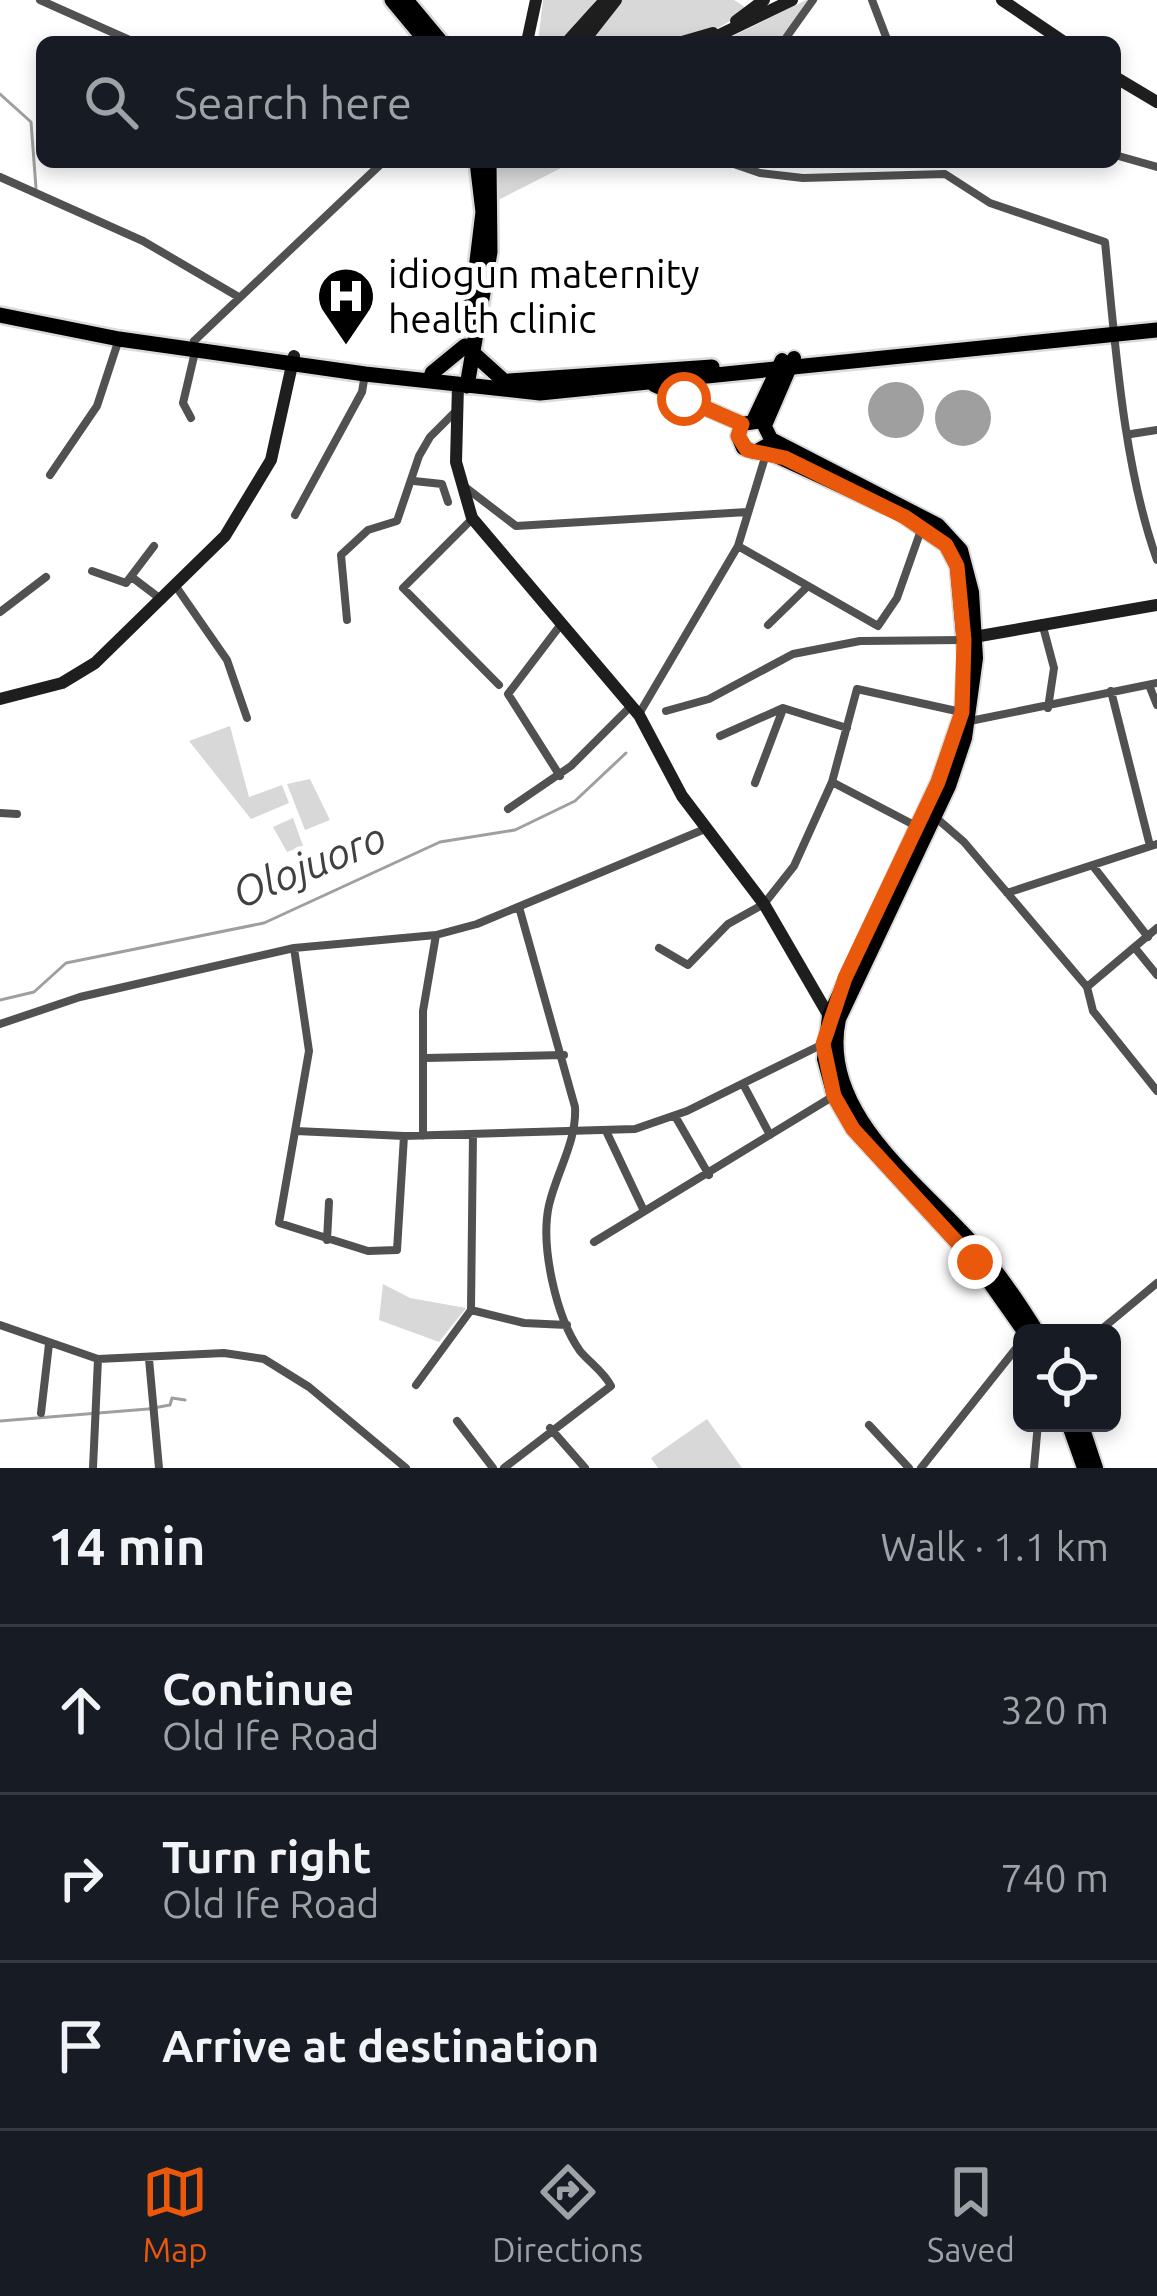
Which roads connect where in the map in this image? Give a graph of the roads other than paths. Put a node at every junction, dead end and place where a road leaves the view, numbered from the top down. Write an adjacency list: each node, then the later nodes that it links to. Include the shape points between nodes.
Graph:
1 (40, 0): 12 (street)
2 (392, 0): 13 (highway)
3 (406, 0): 14 (highway)
4 (536, 0): 15 (street)
5 (604, 0): 16 (street)
6 (616, 0): 17 (street)
7 (764, 0): 18 (street)
8 (791, 0): 19 (street)
9 (813, 0): 20 (street)
10 (872, 0): 21 (street)
11 (1002, 0): 22 (street)
12 (121, 36)
13 (422, 36)
14 (437, 36)
15 (530, 36)
16 (572, 36)
17 (589, 36)
18 (701, 36)
19 (717, 36)
20 (787, 36)
21 (886, 36)
22 (1055, 36)
23 (1121, 81): 24 (street)
24 (1157, 102)
25 (1121, 156): 26 (street)
26 (1157, 167)
27 (376, 168): 32 (street)
28 (479, 168): 38 (highway, via 483,212)
29 (489, 168): 38 (highway, via 493,218)
30 (748, 168): 36 (street, via 778,177 945,174 990,203 1106,242)
31 (0, 177): 32 (street)
32 (237, 296): 39 (street)
33 (0, 312): 34 (highway)
34 (71, 326): 37 (highway); 39 (highway)
35 (1157, 326): 36 (highway)
36 (1114, 332): 41 (highway); 50 (street)
37 (119, 339): 39 (highway); 51 (street, via 98,406)
38 (470, 344): 42 (highway); 44 (highway); 46 (highway)
39 (195, 345): 40 (highway); 47 (street, via 183,403)
40 (293, 360): 42 (highway); 43 (highway); 68 (street, via 271,460 255,493)
41 (786, 363): 44 (highway); 45 (highway); 49 (main road)
42 (432, 373): 46 (highway)
43 (365, 374): 46 (highway); 56 (street)
44 (504, 381): 46 (highway)
45 (654, 385): 46 (highway, via 540,393); 49 (main road)
46 (462, 388): 52 (street, via 415,465); 53 (street)
47 (191, 418)
48 (1157, 430): 50 (street)
49 (761, 434): 55 (street); 59 (main road); 76 (main road, via 953,538 969,573)
50 (1131, 434): 60 (street)
51 (50, 475)
52 (414, 482): 54 (street, via 442,484); 72 (street, via 395,523 368,530 341,555)
53 (460, 482): 55 (street, via 516,526); 57 (street)
54 (448, 502)
55 (747, 512): 62 (street)
56 (295, 515)
57 (472, 518): 73 (street); 78 (street, via 403,588)
58 (1157, 526): 60 (street)
59 (922, 527): 67 (street, via 884,622 868,622); 76 (main road, via 957,566)
60 (1145, 528): 63 (street)
61 (154, 546): 66 (street)
62 (738, 546): 67 (street); 84 (street)
63 (1157, 560)
64 (92, 571): 66 (street, via 126,583)
65 (46, 577): 71 (street)
66 (133, 578): 69 (street)
67 (807, 587): 75 (street)
68 (177, 588): 69 (street); 87 (street, via 227,660)
69 (163, 601): 80 (street, via 78,674)
70 (1157, 605): 74 (street)
71 (0, 612)
72 (347, 620)
73 (563, 622): 84 (street); 90 (street, via 508,694)
74 (1042, 623): 76 (street); 83 (street, via 1054,668)
75 (768, 625)
76 (969, 638): 85 (street, via 860,641 793,654 710,698); 86 (main road)
77 (1153, 684): 79 (street); 81 (street)
78 (499, 686)
79 (1111, 692): 83 (street); 100 (street)
80 (0, 699)
81 (1157, 705)
82 (783, 708): 88 (street); 89 (street); 92 (street)
83 (1048, 708): 86 (street)
84 (635, 711): 90 (street); 99 (street)
85 (666, 711)
86 (966, 717): 88 (street, via 862,687); 93 (main road)
87 (247, 718)
88 (847, 728): 91 (street)
89 (720, 736)
90 (560, 776): 94 (street)
91 (832, 782): 98 (street); 103 (street, via 801,855)
92 (755, 783)
93 (944, 784): 97 (main road); 98 (main road)
94 (508, 809)
95 (0, 813): 96 (street)
96 (16, 814)
97 (934, 816): 102 (street); 137 (main road, via 839,1019 835,1058 862,1120 984,1256)
98 (916, 826): 113 (main road)
99 (706, 828): 103 (street); 104 (street)
100 (1154, 845): 101 (street)
101 (1093, 866): 102 (street); 107 (street)
102 (1007, 892): 112 (street)
103 (764, 904): 108 (street, via 719,931 688,964); 113 (street)
104 (519, 907): 106 (street); 116 (street)
105 (1157, 928): 107 (street)
106 (436, 934): 110 (street); 117 (street, via 424,995)
107 (1148, 937): 109 (street)
108 (658, 948)
109 (1135, 948): 111 (street); 112 (street)
110 (294, 949): 114 (street); 122 (street, via 310,1041)
111 (1157, 975)
112 (1088, 987): 119 (street, via 1094,1011)
113 (829, 1016): 115 (main road)
114 (0, 1024)
115 (823, 1044): 118 (street); 120 (main road)
116 (565, 1055): 117 (street); 123 (street)
117 (425, 1058): 127 (street)
118 (743, 1084): 121 (street); 128 (street)
119 (1157, 1090)
120 (834, 1096): 128 (street); 136 (main road, via 853,1129 975,1262)
121 (675, 1116): 124 (street); 129 (street)
122 (296, 1131): 126 (street); 132 (street, via 279,1222)
123 (577, 1133): 124 (street); 125 (street); 140 (street, via 546,1230)
124 (607, 1133): 131 (street)
125 (473, 1134): 127 (street); 135 (street)
126 (404, 1136): 127 (street); 132 (street, via 400,1246 368,1251)
127 (423, 1136)
128 (771, 1136): 129 (street)
129 (709, 1174): 131 (street)
130 (329, 1202): 132 (street)
131 (644, 1211): 133 (street)
132 (327, 1240)
133 (594, 1242)
134 (1157, 1283): 138 (street)
135 (471, 1310): 140 (street); 145 (street)
136 (1015, 1324)
137 (1032, 1324)
138 (1108, 1324)
139 (0, 1325): 141 (street)
140 (567, 1325): 149 (street, via 611,1386)
141 (50, 1344): 143 (street); 146 (street)
142 (1013, 1350): 160 (street)
143 (98, 1359): 144 (street); 153 (street)
144 (149, 1359): 154 (street); 155 (street, via 264,1359)
145 (416, 1385)
146 (41, 1412)
147 (458, 1421): 156 (street)
148 (869, 1425): 159 (street)
149 (550, 1428): 157 (street); 158 (street)
150 (1037, 1432): 161 (street)
151 (1071, 1432): 162 (main road)
152 (1084, 1432): 163 (main road)
153 (93, 1468)
154 (159, 1468)
155 (406, 1468)
156 (494, 1468)
157 (504, 1468)
158 (585, 1468)
159 (909, 1468)
160 (921, 1468)
161 (1034, 1468)
162 (1084, 1468)
163 (1096, 1468)

